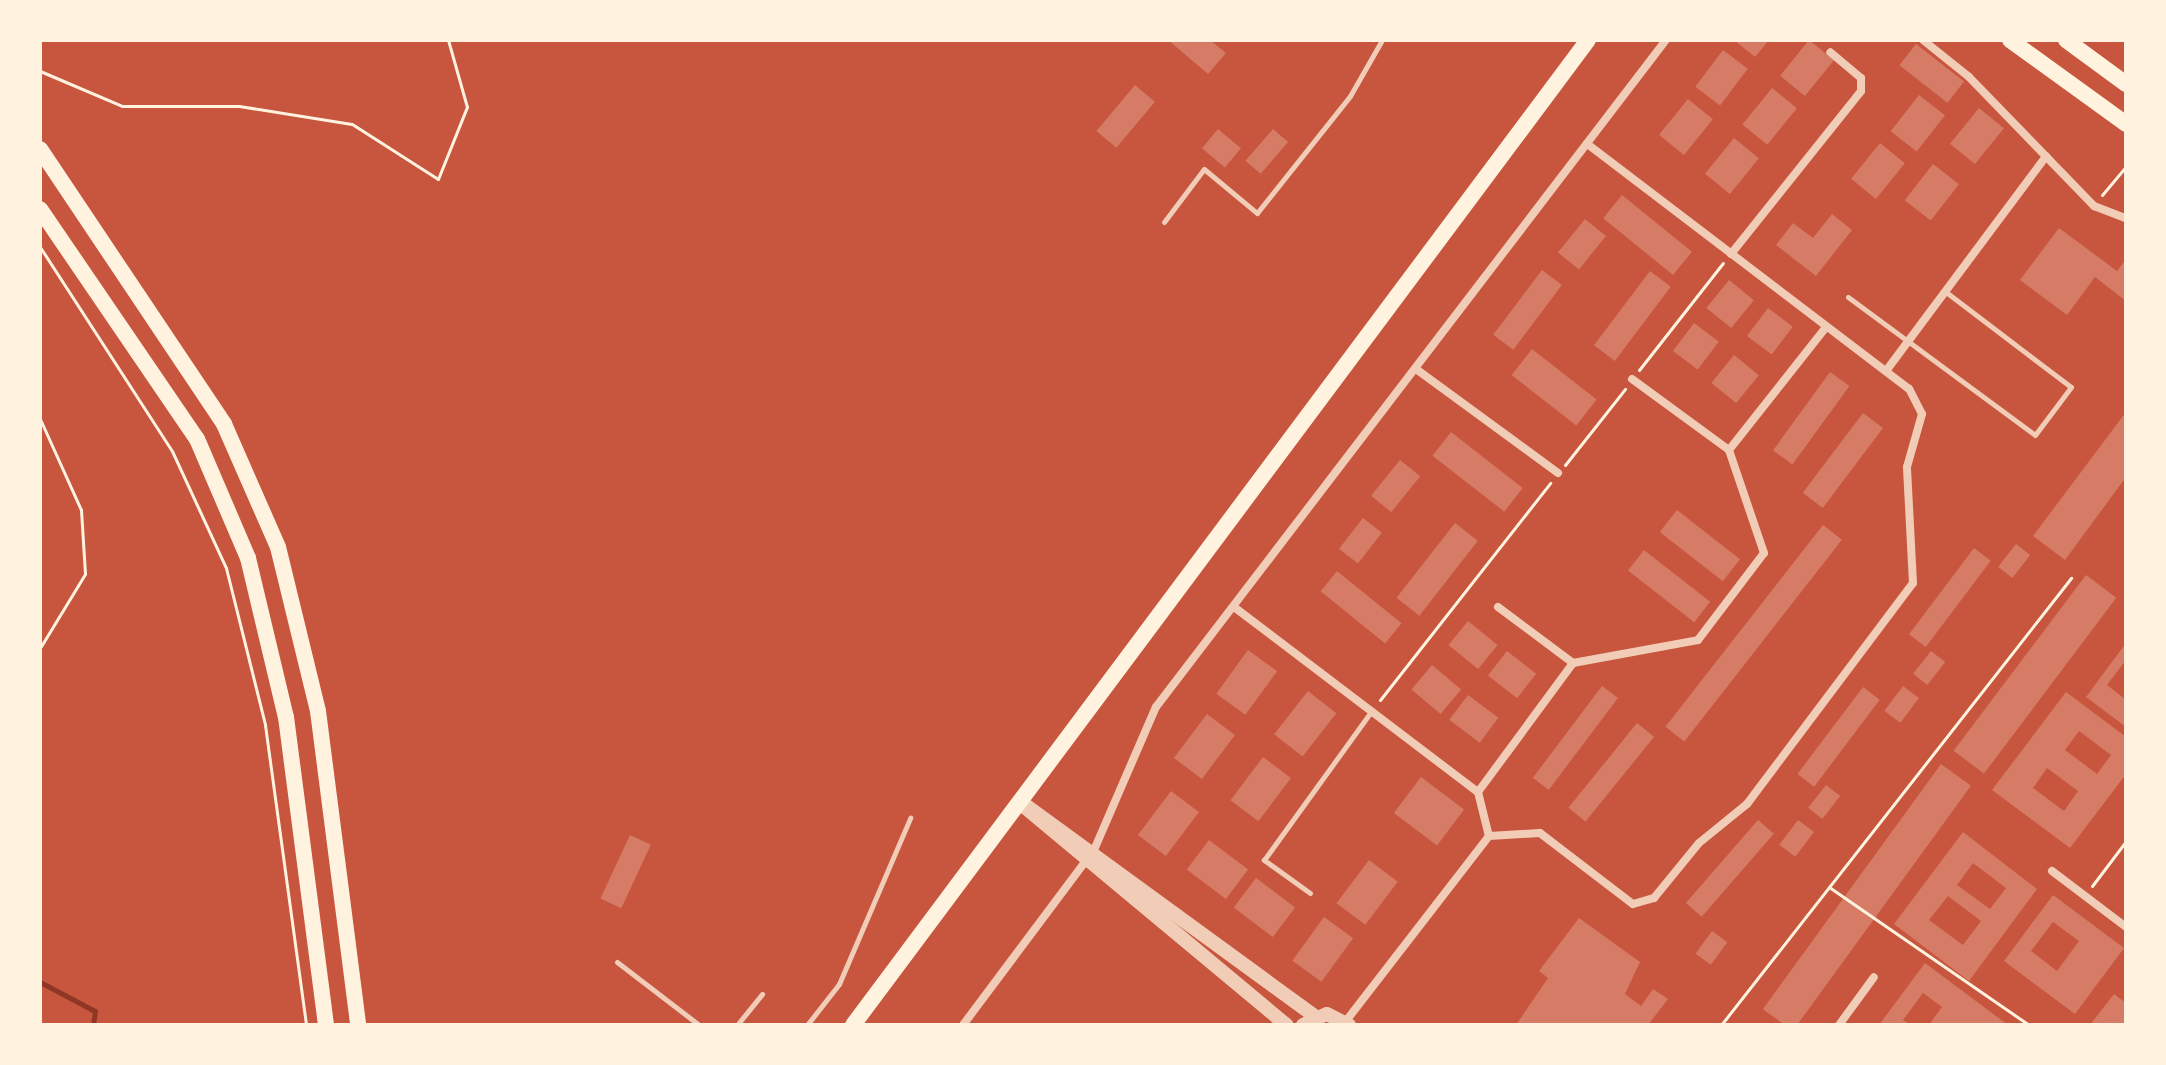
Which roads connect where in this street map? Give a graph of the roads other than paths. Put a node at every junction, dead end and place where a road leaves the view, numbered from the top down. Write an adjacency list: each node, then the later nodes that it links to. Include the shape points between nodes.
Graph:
1 (1382, 40): 15 (lane, via 1350,96 1257,213 1204,169)
2 (1588, 40): 31 (main road)
3 (1666, 40): 10 (street)
4 (1923, 40): 12 (street)
5 (2010, 40): 9 (main road)
6 (2066, 40): 8 (main road)
7 (1830, 52): 16 (street, via 1861,78 1861,91)
8 (2126, 84)
9 (2126, 124)
10 (1587, 144): 16 (street); 21 (street)
11 (40, 149): 45 (main road, via 224,424 278,547 318,711)
12 (2046, 156): 14 (street, via 2094,206); 17 (street)
13 (40, 209): 44 (main road, via 197,439 248,558 286,717)
14 (2126, 217)
15 (1164, 222)
16 (1731, 254): 19 (street)
17 (1946, 292): 20 (street); 20 (lane, via 2071,387 2035,435)
18 (1848, 297): 20 (lane)
19 (1826, 327): 22 (street); 24 (street)
20 (1908, 340): 22 (street)
21 (1416, 369): 25 (street); 26 (street)
22 (1886, 371): 33 (street, via 1922,414 1907,467 1913,583 1747,804 1699,843 1654,898 1633,904 1540,833)
23 (1632, 379): 24 (street)
24 (1729, 450): 28 (street, via 1764,553 1698,640)
25 (1558, 473)
26 (1234, 607): 29 (street); 34 (street, via 1156,707)
27 (1498, 607): 28 (street)
28 (1573, 663): 30 (street)
29 (1372, 710): 30 (street); 37 (lane, via 1264,860)
30 (1478, 792): 33 (street)
31 (1021, 802): 34 (street); 35 (street); 49 (main road)
32 (910, 818): 48 (lane, via 839,984)
33 (1489, 836): 43 (street)
34 (1094, 850): 35 (street); 42 (street)
35 (1085, 863): 50 (street); 51 (street)
36 (2052, 871): 38 (street)
37 (1310, 893)
38 (2126, 927)
39 (617, 962): 46 (lane)
40 (1874, 977): 52 (street)
41 (762, 994): 47 (lane)
42 (1309, 1021): 43 (street)
43 (1348, 1023)
44 (326, 1025)
45 (358, 1025)
46 (699, 1025)
47 (737, 1025)
48 (807, 1025)
49 (853, 1025)
50 (963, 1025)
51 (1286, 1025)
52 (1839, 1025)

